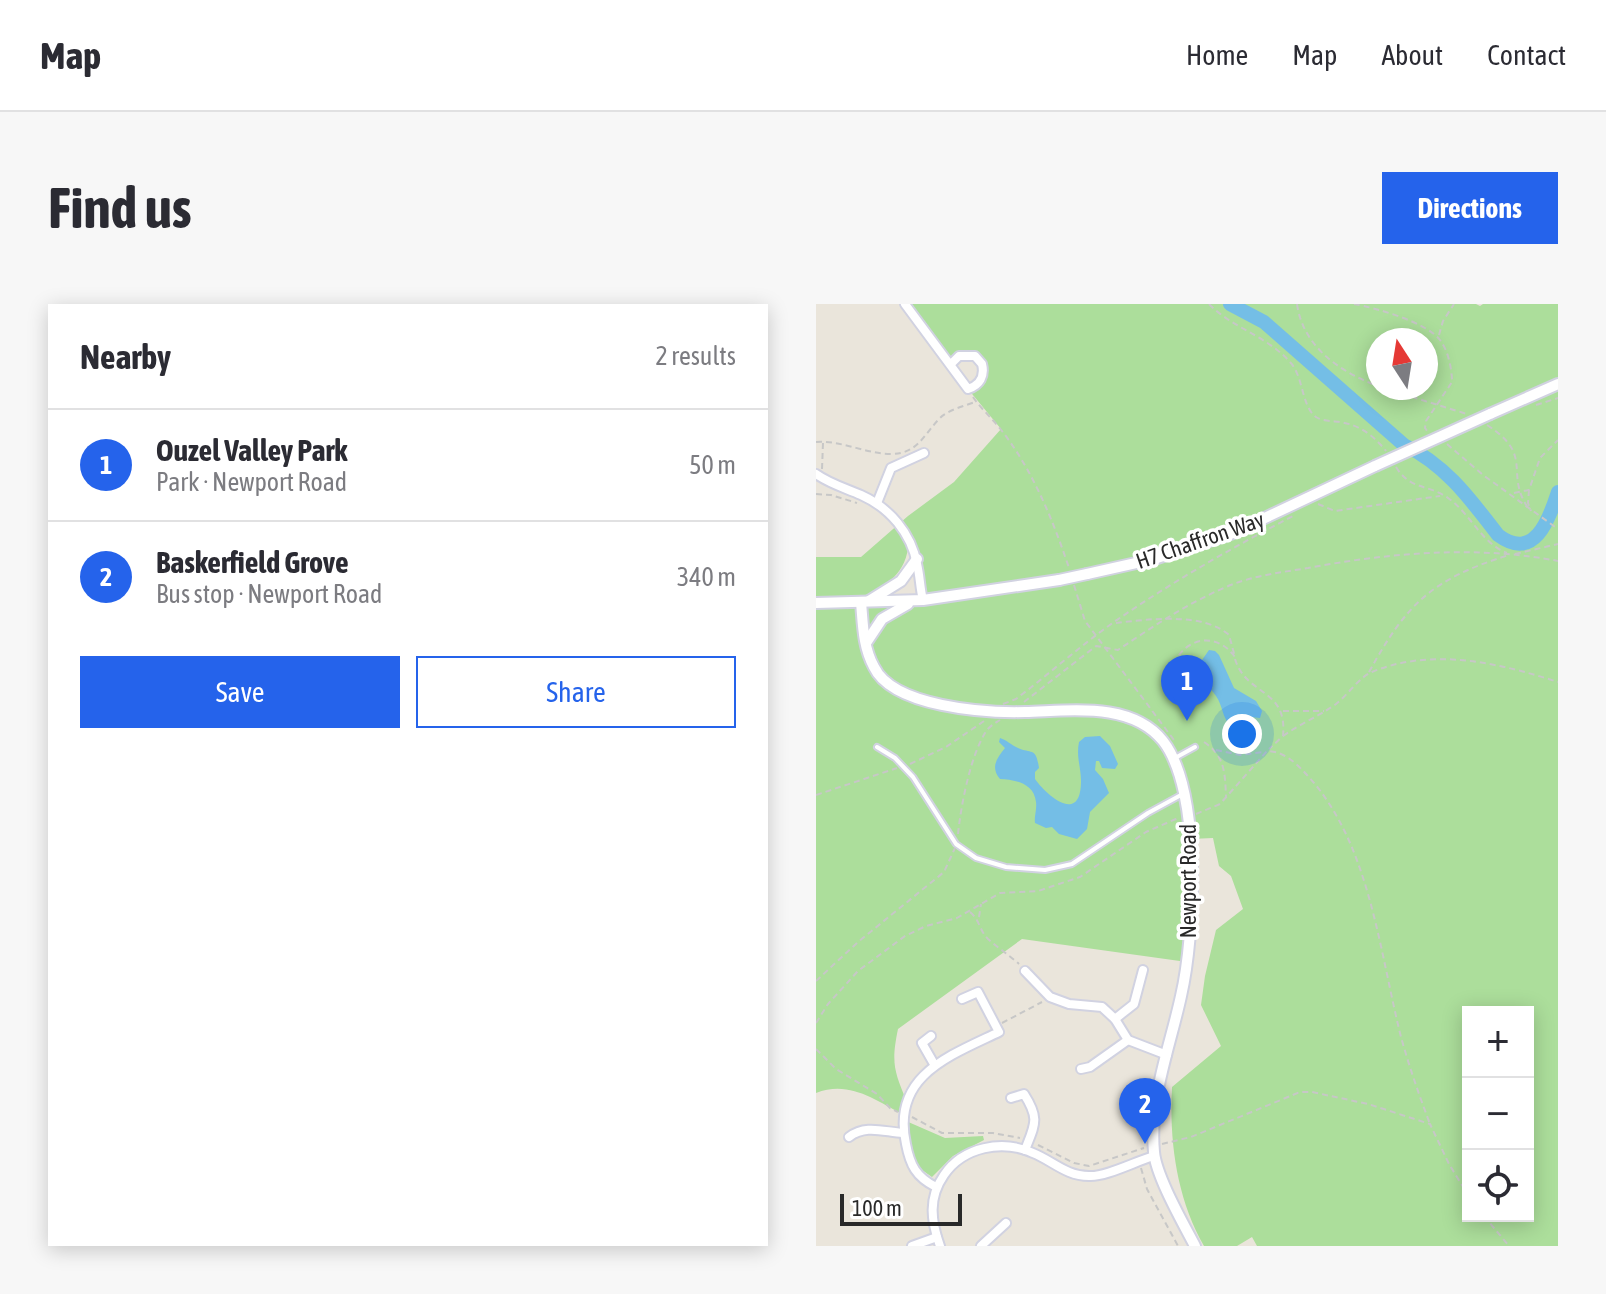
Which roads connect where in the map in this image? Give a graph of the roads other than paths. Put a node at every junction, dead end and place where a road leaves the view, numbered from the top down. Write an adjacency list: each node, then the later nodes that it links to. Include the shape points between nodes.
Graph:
1 (905, 304): 2 (street)
2 (951, 364): 2 (street, via 965,354 979,360 982,379 968,389)
3 (1558, 384): 8 (street, H7 Chaffron Way, bridge, via 1233,533 1087,574)
4 (924, 453): 6 (street, via 891,468)
5 (819, 476): 6 (street)
6 (877, 503): 7 (street, via 900,524)
7 (917, 559): 8 (street); 9 (street, via 901,581)
8 (918, 601): 9 (street, H7 Chaffron Way); 11 (street, via 882,619)
9 (864, 602): 10 (street, H7 Chaffron Way); 11 (street, Newport Road)
10 (816, 603)
11 (865, 645): 14 (street, Newport Road, via 874,669 904,695 1005,711 1100,711 1152,731)
12 (877, 747): 15 (lane, via 904,766 956,844 989,863 1022,868 1072,864)
13 (1195, 747): 14 (lane)
14 (1173, 759): 15 (street, Newport Road)
15 (1184, 794): 22 (street, Newport Road, via 1191,859 1187,962)
16 (1143, 970): 19 (street, via 1134,1004)
17 (1025, 971): 19 (street, via 1050,997 1102,1007)
18 (962, 999): 23 (street, via 978,992 999,1032)
19 (1115, 1019): 21 (street)
20 (931, 1036): 23 (street, via 922,1043)
21 (1128, 1040): 22 (street); 24 (street)
22 (1167, 1055): 29 (street, Newport Road, via 1157,1095)
23 (934, 1064): 26 (street, via 902,1114)
24 (1081, 1069)
25 (1011, 1098): 28 (street, via 1024,1094 1034,1108 1035,1125)
26 (903, 1133): 27 (street, via 862,1130); 30 (street, via 914,1171)
27 (849, 1137)
28 (1025, 1150): 29 (street, via 1068,1173 1092,1177); 30 (street, via 991,1146 974,1151 960,1157)
29 (1154, 1151): 35 (street, Newport Road)
30 (936, 1187): 32 (street, via 931,1205)
31 (1006, 1223): 34 (street)
32 (939, 1241): 33 (street)
33 (912, 1246)
34 (981, 1246)
35 (1195, 1246)

